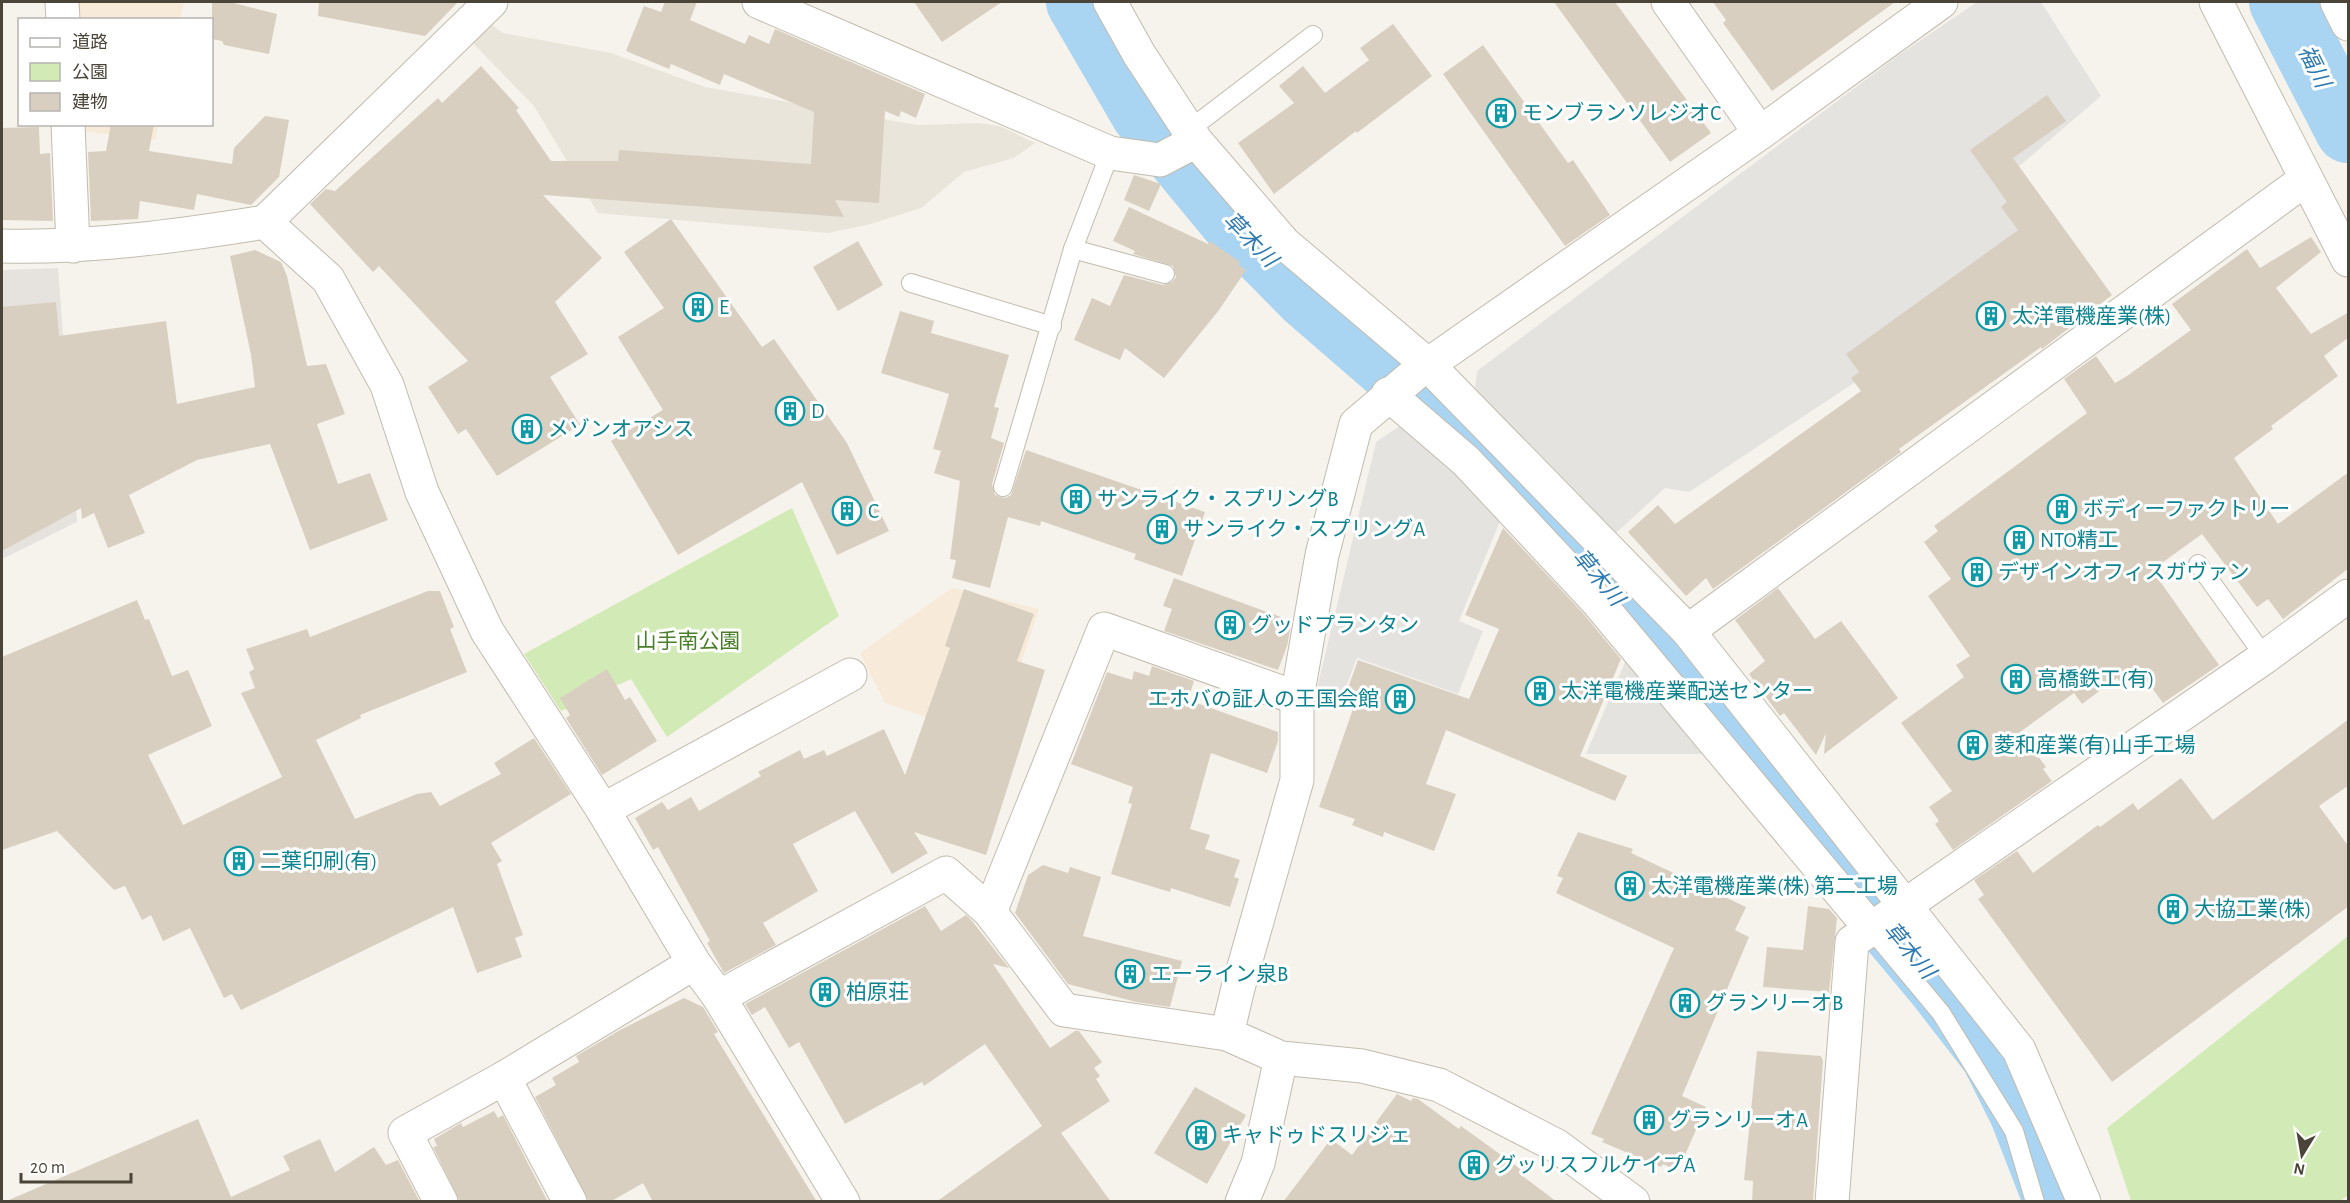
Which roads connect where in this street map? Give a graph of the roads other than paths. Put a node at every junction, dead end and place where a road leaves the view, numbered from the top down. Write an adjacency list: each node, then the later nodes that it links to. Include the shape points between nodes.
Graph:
1 (62, 2): 9 (street)
2 (491, 2): 17 (street)
3 (759, 2): 15 (street)
4 (1110, 2): 14 (street)
5 (1668, 2): 13 (street)
6 (1941, 2): 13 (street)
7 (2216, 2): 16 (street)
8 (2337, 2): 10 (street)
9 (63, 18)
10 (2349, 24)
11 (1313, 35): 14 (lane)
12 (68, 126): 19 (street)
13 (1760, 133): 25 (street)
14 (1185, 143): 15 (street, via 1160,160); 25 (street, via 1284,243)
15 (1110, 153): 20 (lane)
16 (2306, 179): 21 (street); 29 (street)
17 (265, 222): 19 (street, via 178,236); 33 (street, via 328,279 387,385 422,492 487,631)
18 (2, 246): 19 (street)
19 (73, 246)
20 (1073, 249): 22 (lane); 24 (lane)
21 (2349, 260)
22 (1165, 274)
23 (911, 283): 24 (lane)
24 (1052, 326): 26 (lane)
25 (1407, 380): 29 (street); 32 (street, via 1356,424 1322,555); 35 (street, via 1466,461)
26 (1003, 487)
27 (2198, 564): 30 (lane)
28 (2349, 596): 30 (street)
29 (1688, 631): 35 (street)
30 (2265, 657): 35 (street)
31 (850, 675): 33 (street)
32 (1297, 698): 34 (street, via 1104,629); 38 (street, via 1297,780)
33 (603, 810): 36 (street)
34 (990, 912): 37 (street, via 946,873); 38 (street, via 1064,1010)
35 (1888, 919): 41 (street, via 2019,1050); 47 (street, via 1852,942); 48 (lane, via 2014,1131)
36 (694, 963): 37 (street); 40 (street)
37 (719, 997): 44 (street)
38 (1227, 1034): 39 (street)
39 (1281, 1058): 45 (street, via 1258,1163); 46 (street, via 1362,1066 1439,1085 1557,1146)
40 (504, 1078): 42 (street, via 405,1133); 43 (street)
41 (2076, 1200)
42 (441, 1202)
43 (570, 1202)
44 (843, 1202)
45 (1242, 1202)
46 (1634, 1202)
47 (1832, 1202)
48 (2035, 1202)

